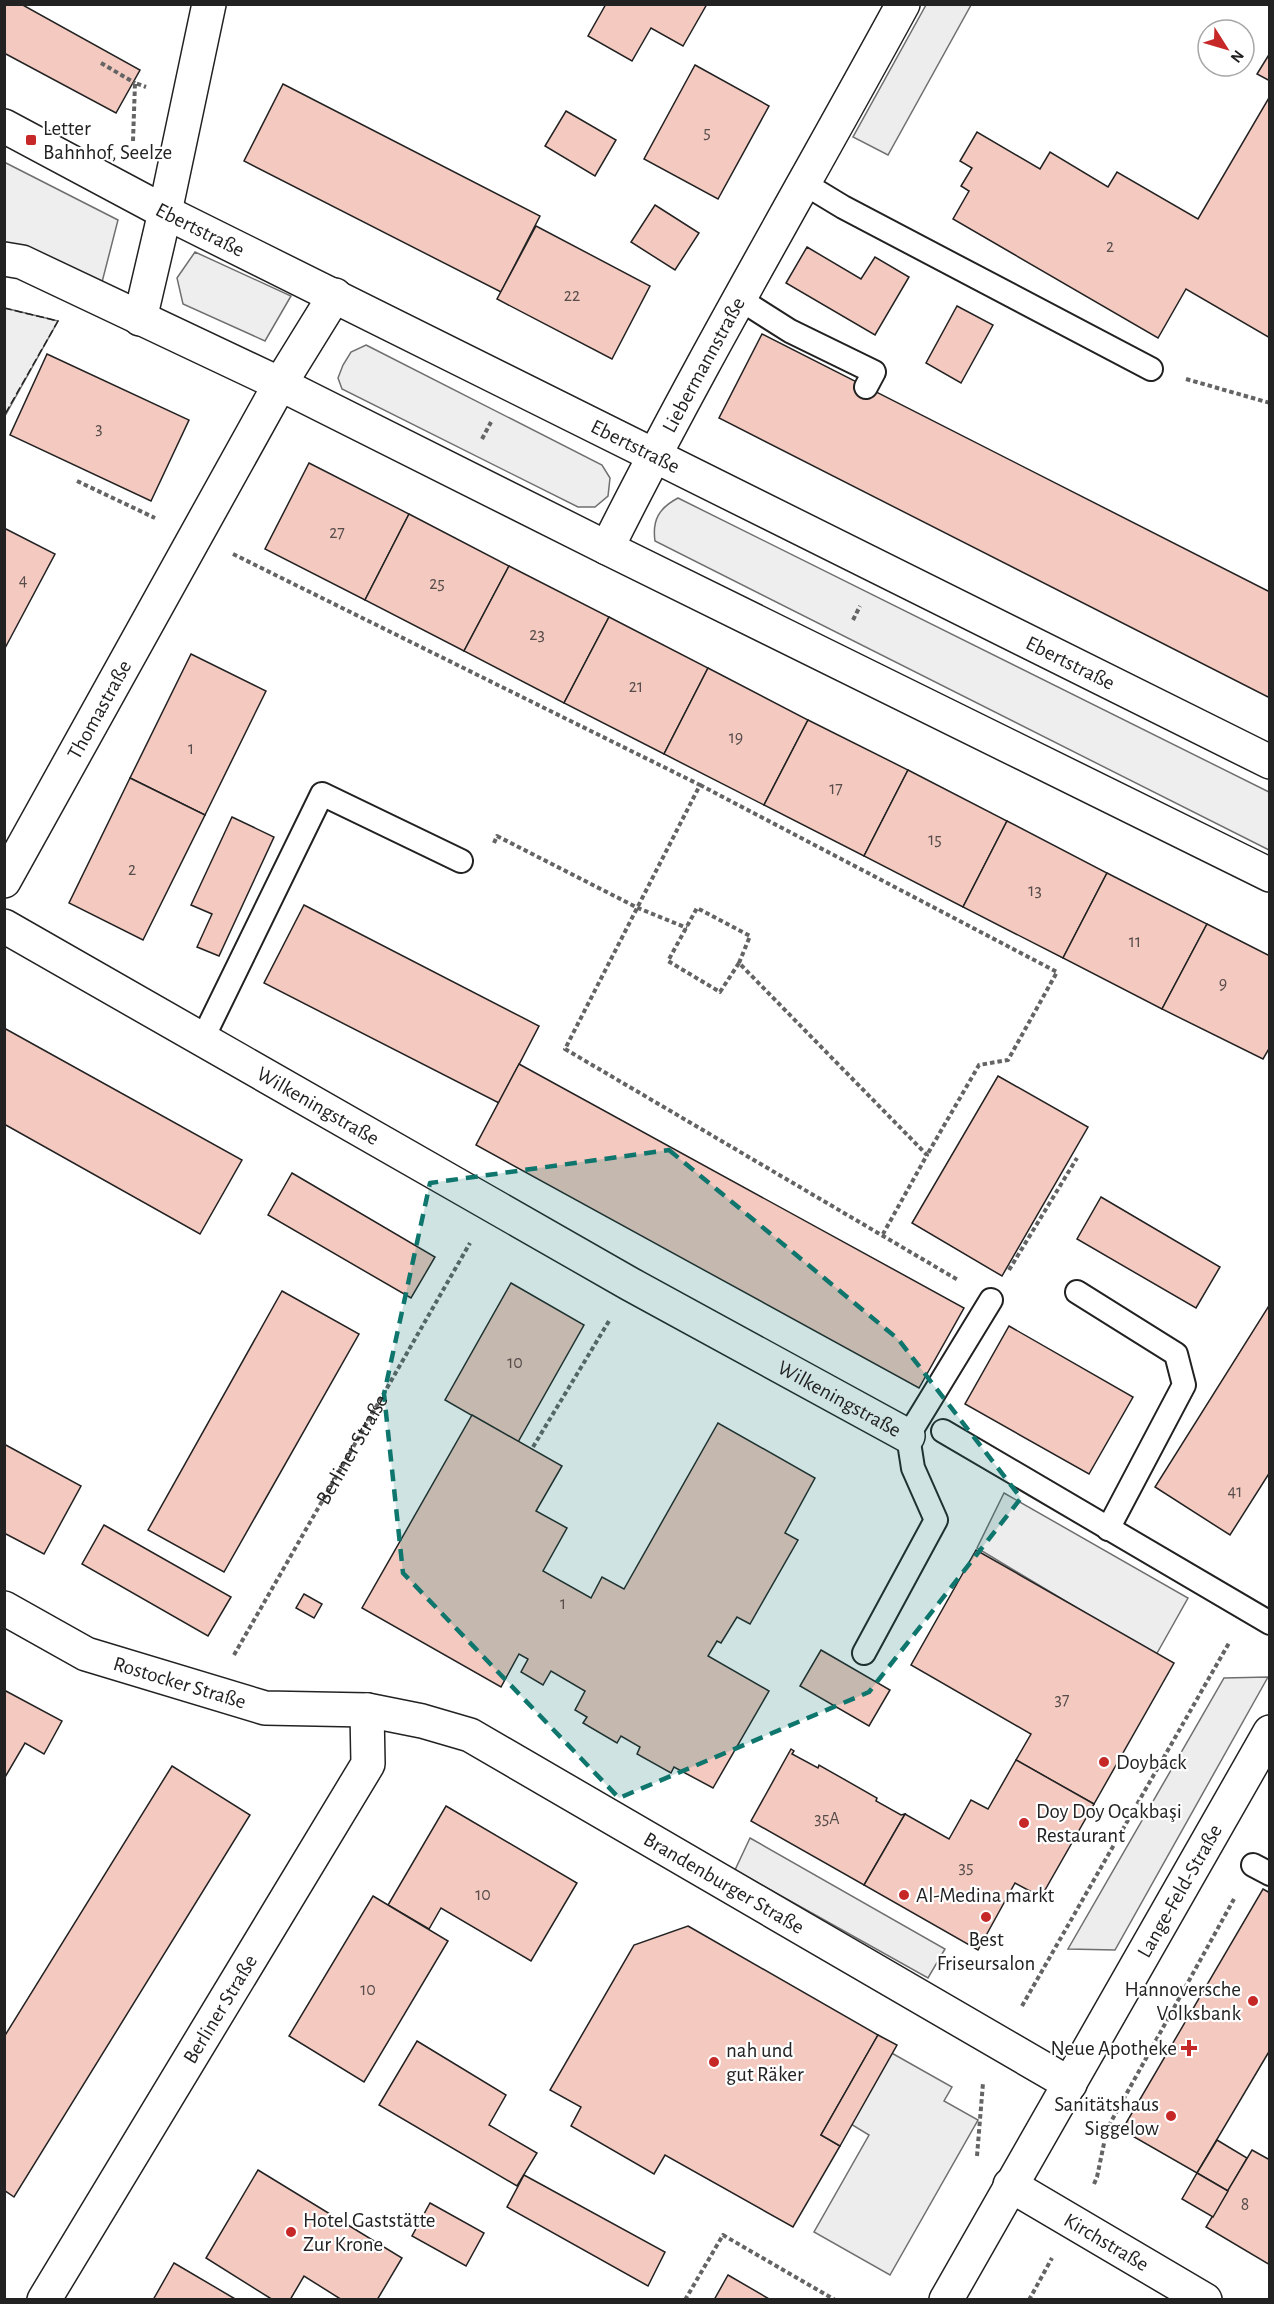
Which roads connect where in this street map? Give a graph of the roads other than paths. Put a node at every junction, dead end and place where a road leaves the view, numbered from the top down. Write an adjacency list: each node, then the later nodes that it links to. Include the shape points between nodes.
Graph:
1 (209, 4): 5 (street)
2 (903, 4): 4 (street, Liebermannstraße)
3 (4, 126): 5 (street, Ebertstraße)
4 (805, 184): 8 (street, Liebermannstraße); 10 (lane)
5 (165, 212): 7 (street, Ebertstraße); 9 (street)
6 (4, 259): 9 (street, via 22,262)
7 (335, 295): 11 (street, Thomastraße); 13 (street, Ebertstraße)
8 (738, 298): 12 (lane, via 790,331 874,372); 13 (street, Liebermannstraße)
9 (140, 319): 11 (street)
10 (1151, 369)
11 (280, 384): 14 (street); 18 (street, Thomastraße)
12 (867, 387)
13 (654, 455): 14 (street, Liebermannstraße); 15 (street, Ebertstraße)
14 (607, 549): 17 (street)
15 (1269, 762)
16 (461, 861): 20 (lane, via 322,794)
17 (1269, 875)
18 (4, 881)
19 (4, 926): 20 (street, Wilkeningstraße)
20 (202, 1040): 24 (street, Wilkeningstraße, via 630,1284)
21 (1077, 1292): 25 (lane, via 1176,1354 1184,1385)
22 (991, 1300): 24 (lane, Wilkeningstraße)
23 (943, 1431): 25 (lane)
24 (908, 1436): 28 (lane, via 913,1468 936,1520)
25 (1108, 1529): 27 (lane)
26 (4, 1608): 29 (street, Rostocker Straße, via 86,1654 265,1707)
27 (1269, 1623)
28 (864, 1653)
29 (367, 1710): 31 (street, Brandenburger Straße, via 470,1735); 33 (street, Berliner Straße, via 368,1764)
30 (1269, 1732): 31 (street, Lange-Feld-Straße)
31 (1070, 2084): 32 (street, Lange-Feld-Straße)
32 (1010, 2185): 34 (street, Lange-Feld-Straße); 35 (street, Kirchstraße)
33 (44, 2300)
34 (946, 2300)
35 (1205, 2300)

